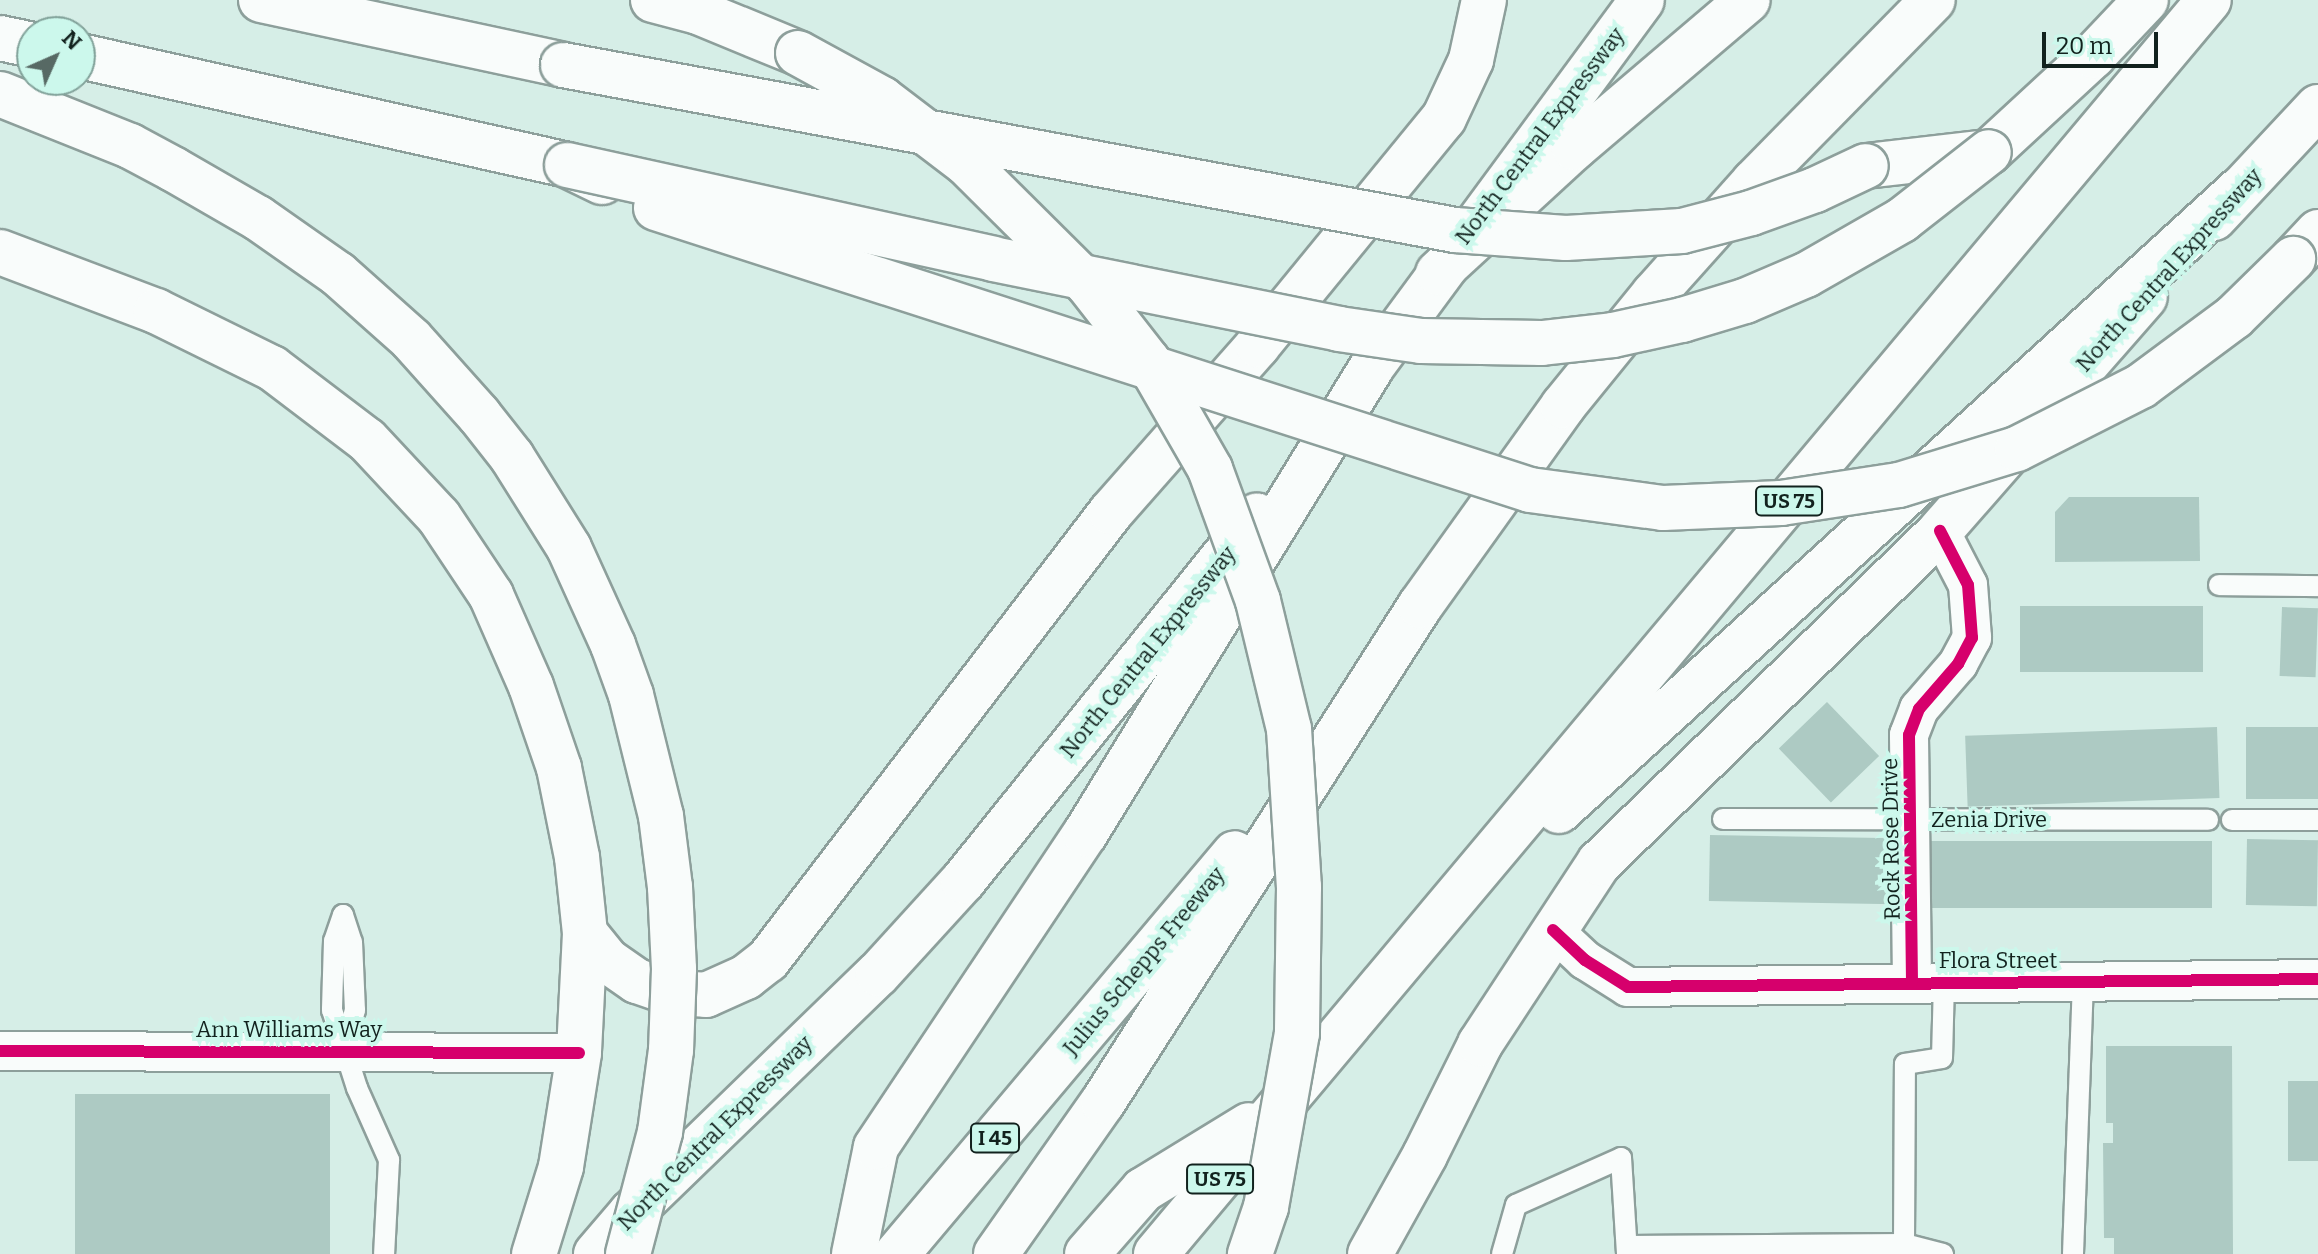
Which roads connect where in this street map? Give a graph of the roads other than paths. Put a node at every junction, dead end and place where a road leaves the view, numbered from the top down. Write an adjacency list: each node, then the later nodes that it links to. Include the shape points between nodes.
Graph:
1 (261, 0): 12 (main road, bridge, via 563,65 1455,230 1566,238 1682,231 1751,213 1866,166)
2 (653, 0): 49 (main road, bridge, via 698,12 798,53 882,99 966,163 1087,283 1148,361 1210,469 1258,601 1289,729 1299,887 1297,1033 1266,1207)
3 (1484, 0): 29 (main road, via 1471,60 1444,118 1258,345 1111,512 768,960 706,995 671,993 637,981 608,961)
4 (1642, 0): 17 (main road, North Central Expressway)
5 (1748, 0): 17 (main road)
6 (1933, 0): 22 (main road, via 1754,182 1612,345 1487,509)
7 (2146, 0): 12 (main road)
8 (2209, 0): 33 (main road, US 75)
9 (96, 60): 13 (main road)
10 (0, 94): 43 (main road, bridge, via 130,146 258,218 338,274 411,339 479,415 569,548 631,695 661,816 670,887 671,1050 660,1132)
11 (2318, 107): 14 (main road, North Central Expressway)
12 (1989, 152): 13 (main road, bridge, via 1902,220 1794,281 1682,320 1542,343 1421,341 1339,329)
13 (567, 165): 15 (main road, bridge, via 656,208 1398,449 1530,490 1663,508 1781,503 1899,485 2017,449 2141,386 2234,317)
14 (2239, 190): 19 (main road, North Central Expressway); 33 (main road, via 1540,829)
15 (2306, 246)
16 (0, 252): 29 (main road, via 156,311 272,368 367,440 439,517 491,595 531,686 559,768)
17 (1438, 273): 18 (main road, North Central Expressway)
18 (1370, 370): 42 (main road, North Central Expressway, via 963,881 878,974 631,1213); 44 (main road, via 1085,834 876,1147)
19 (1940, 531): 24 (street, Rock Rose Drive, via 1968,585 1972,638 1958,664 1919,709 1909,735); 28 (main road, North Central Expressway, via 1649,811 1599,863)
20 (2219, 585): 21 (lane)
21 (2318, 586)
22 (1384, 662): 45 (main road, Julius Schepps Freeway / I 45, via 1238,849); 46 (main road, via 1103,1102)
23 (1723, 819): 24 (lane, Zenia Drive)
24 (1911, 820): 25 (lane, Zenia Drive); 32 (street, Rock Rose Drive)
25 (2208, 820)
26 (2232, 820): 27 (lane)
27 (2318, 820)
28 (1553, 930): 32 (street, Flora Street, via 1585,960 1628,987); 50 (main road, North Central Expressway, via 1480,1044)
29 (585, 933): 36 (main road)
30 (2318, 979): 31 (street, Flora Street)
31 (2083, 981): 32 (street, Flora Street); 53 (lane)
32 (1928, 982): 38 (lane, via 1942,1058 1905,1064)
33 (1368, 1003): 37 (main road, US 75)
34 (344, 1050): 34 (lane, via 355,1010 352,942 343,915 334,941 332,1010); 35 (street, Ann Williams Way); 36 (street, Ann Williams Way); 40 (lane, via 389,1160)
35 (0, 1051)
36 (579, 1053): 41 (main road, via 561,1167)
37 (1284, 1104): 47 (main road, via 1143,1190); 48 (main road, US 75)
38 (1904, 1244): 39 (lane); 52 (lane)
39 (1628, 1250): 51 (lane, via 1621,1158 1516,1205)
40 (384, 1254)
41 (534, 1254)
42 (596, 1254)
43 (628, 1254)
44 (854, 1254)
45 (897, 1254)
46 (996, 1254)
47 (1087, 1254)
48 (1156, 1254)
49 (1250, 1254)
50 (1370, 1254)
51 (1502, 1254)
52 (1943, 1254)
53 (2073, 1254)

